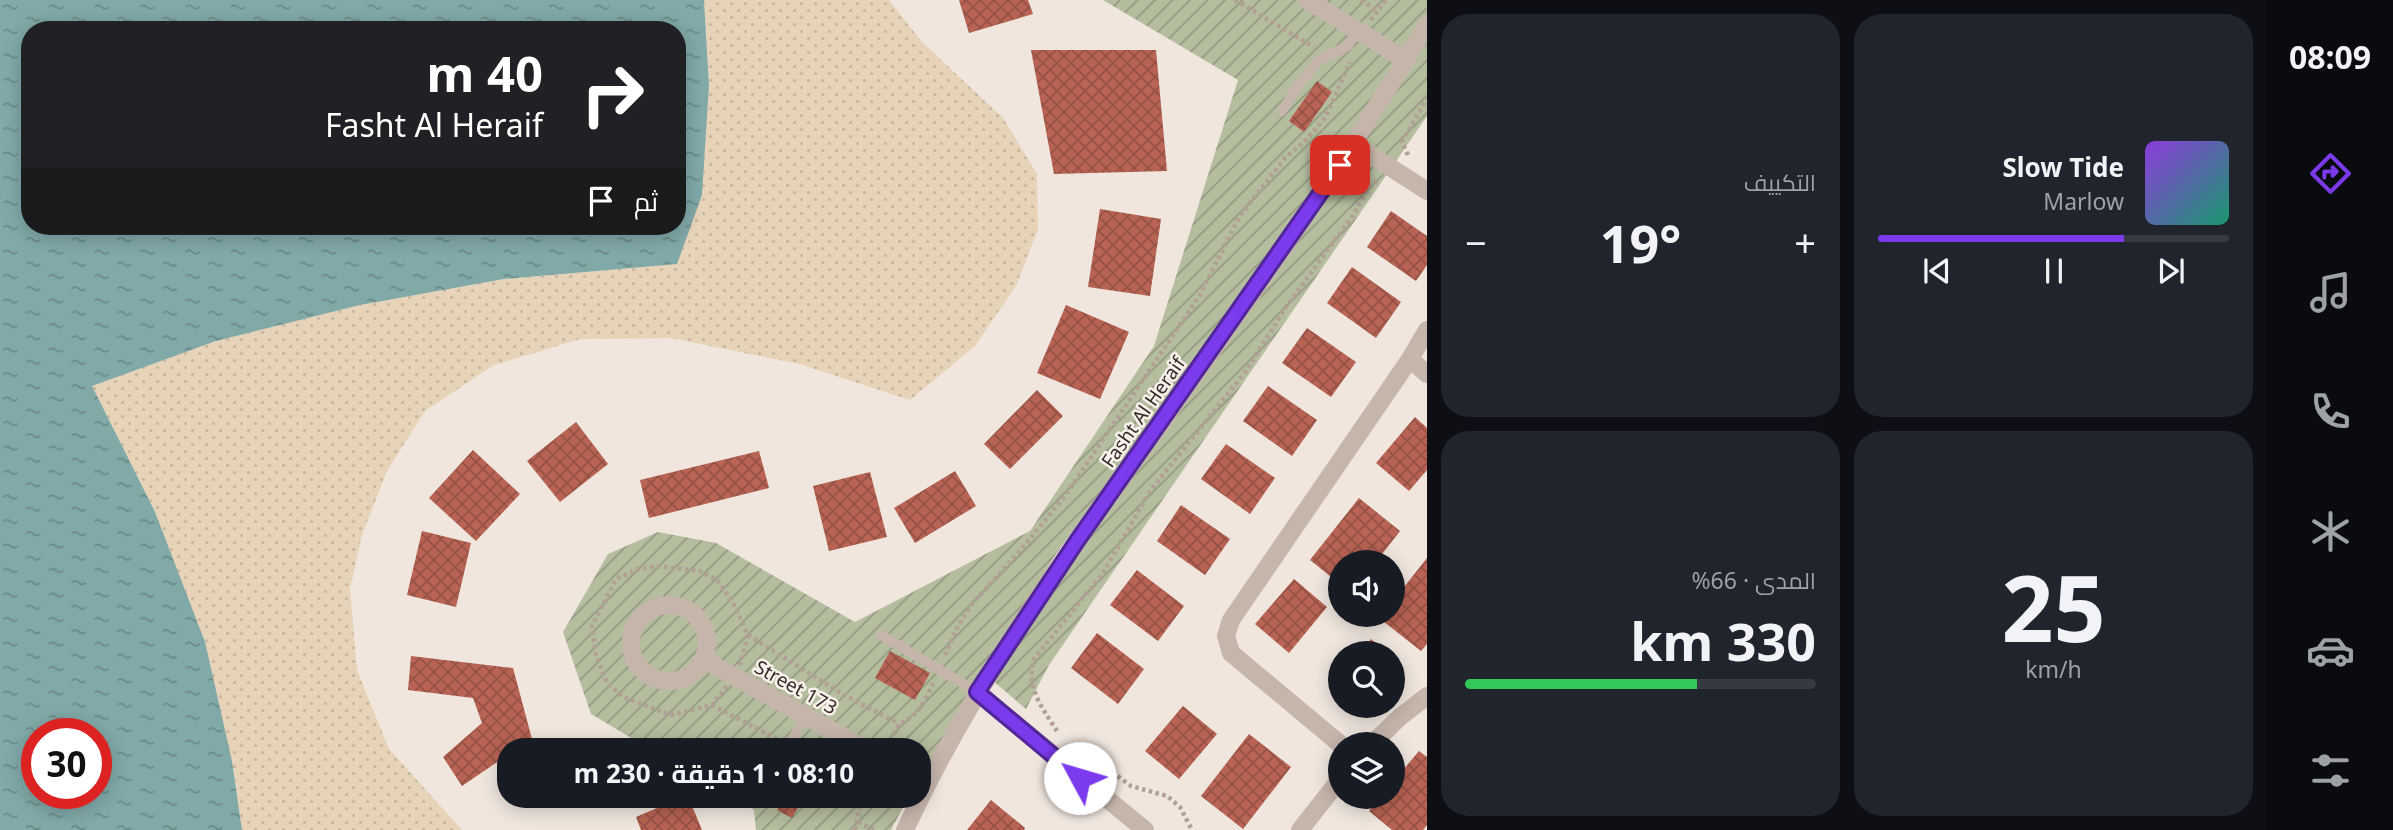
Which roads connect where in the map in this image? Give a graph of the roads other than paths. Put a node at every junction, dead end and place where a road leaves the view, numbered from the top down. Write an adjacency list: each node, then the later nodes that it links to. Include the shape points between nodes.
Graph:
1 (1307, 0): 3 (street)
2 (1427, 25): 4 (street, Fasht Al Heraif)
3 (1360, 32): 4 (street); 5 (lane, via 1348,46 1319,60)
4 (1406, 60): 6 (street, Fasht Al Heraif)
5 (1282, 111)
6 (1354, 144): 7 (street); 13 (street, Fasht Al Heraif)
7 (1427, 191)
8 (1427, 330): 9 (street)
9 (1410, 359): 10 (street); 17 (street, via 1231,620 1226,636 1231,653)
10 (1427, 374)
11 (881, 635): 13 (lane)
12 (704, 660): 12 (street, via 704,627 685,608 671,604 653,609 633,629 632,654 645,675 678,681 698,670); 15 (street, Street 173)
13 (977, 692): 20 (street, Fasht Al Heraif); 24 (street)
14 (1427, 696): 16 (street)
15 (805, 716): 18 (lane); 19 (street, Street 173)
16 (1384, 732)
17 (1328, 734)
18 (793, 738)
19 (845, 738)
20 (931, 769)
21 (1328, 794): 25 (street)
22 (913, 808): 23 (street, Fasht Al Heraif)
23 (905, 830)
24 (1144, 830)
25 (1300, 830)

